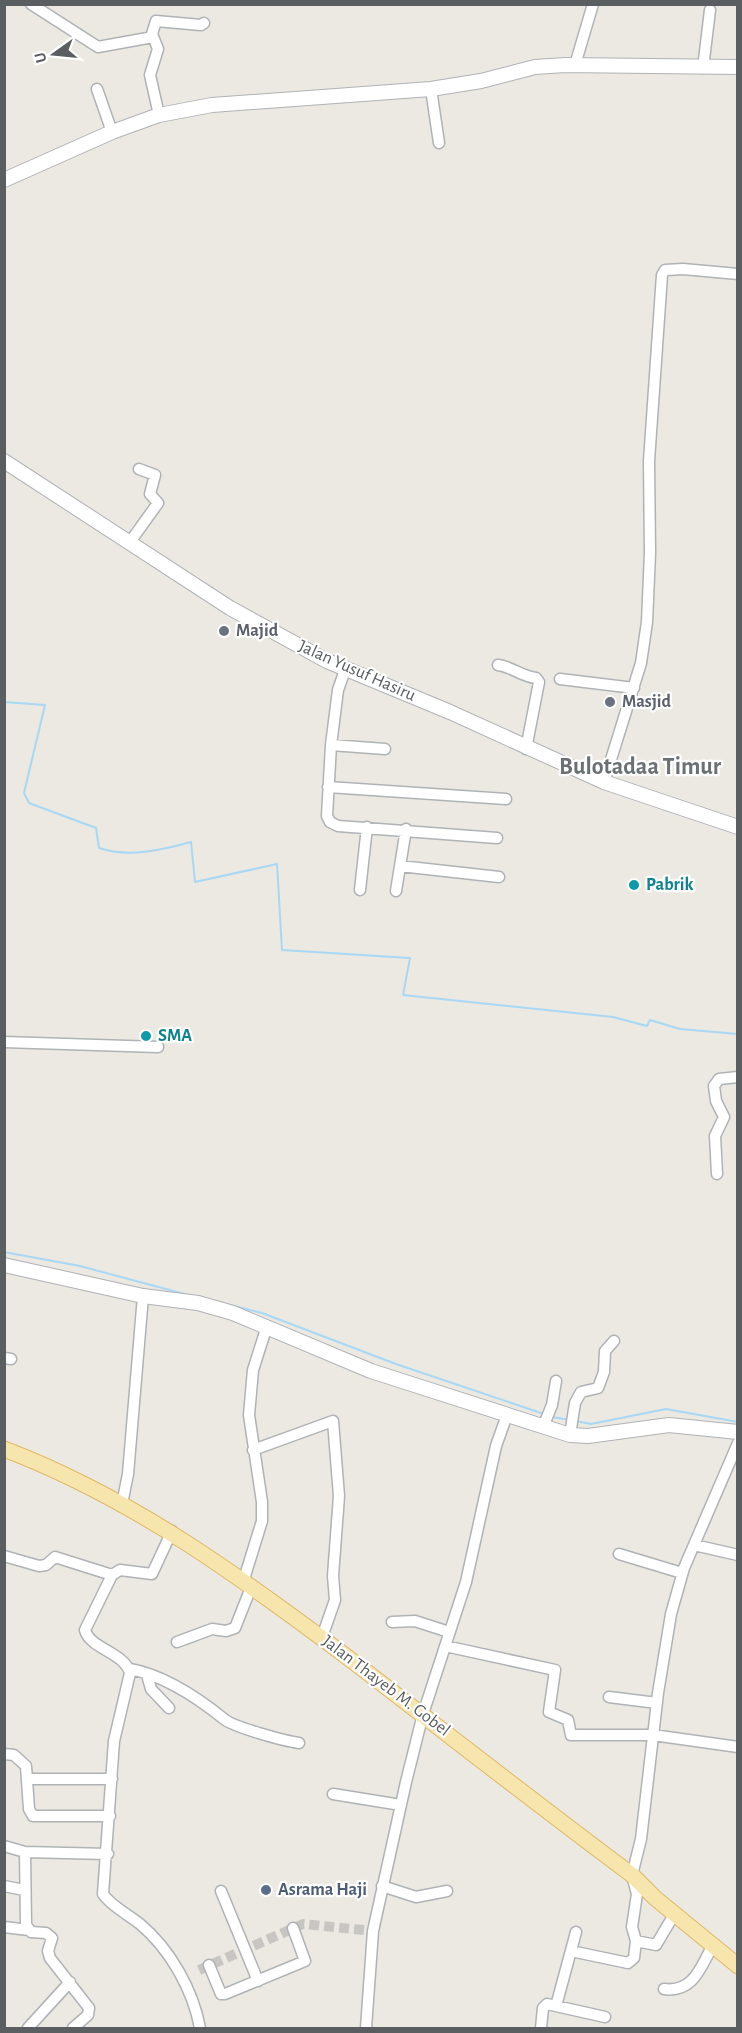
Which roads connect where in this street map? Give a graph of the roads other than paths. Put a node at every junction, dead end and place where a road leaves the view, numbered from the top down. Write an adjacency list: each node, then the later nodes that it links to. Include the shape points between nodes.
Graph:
1 (31, 4): 5 (street, via 98,47)
2 (593, 4): 6 (street)
3 (710, 10): 8 (street)
4 (204, 23): 5 (street, via 158,21)
5 (153, 37): 11 (street, via 158,50 150,75)
6 (575, 65): 8 (street); 10 (street, via 535,68)
7 (738, 67): 8 (street)
8 (703, 68)
9 (97, 89): 12 (street)
10 (431, 89): 11 (street, via 238,102); 13 (street)
11 (159, 116): 12 (street)
12 (112, 132): 14 (street)
13 (439, 143)
14 (4, 180)
15 (738, 274): 22 (street, via 682,269 665,270 662,274 649,461 650,593)
16 (4, 460): 18 (street, Jalan Yusuf Hasiru)
17 (139, 469): 18 (street, via 155,475 150,494 158,503)
18 (130, 542): 20 (street, Jalan Yusuf Hasiru, via 230,608)
19 (498, 665): 25 (street, via 511,666 522,676 539,682)
20 (345, 670): 23 (street, via 338,690); 25 (street, Jalan Yusuf Hasiru, via 450,712)
21 (560, 679): 22 (street)
22 (634, 688): 26 (street)
23 (331, 745): 24 (street); 27 (street)
24 (385, 749)
25 (526, 749): 26 (street, Jalan Yusuf Hasiru)
26 (604, 782): 30 (street, Jalan Yusuf Hasiru)
27 (328, 787): 28 (street); 29 (street, via 330,822)
28 (507, 799)
29 (367, 827): 31 (street); 35 (street)
30 (738, 827)
31 (406, 829): 32 (street); 33 (street)
32 (498, 838)
33 (400, 866): 34 (street); 36 (street)
34 (499, 877)
35 (360, 890)
36 (396, 891)
37 (4, 1042): 38 (street)
38 (158, 1047)
39 (738, 1077): 40 (street, via 719,1079 714,1086 724,1117 715,1136)
40 (717, 1174)
41 (4, 1265): 42 (street)
42 (143, 1296): 43 (street, via 198,1304); 53 (street, via 132,1437)
43 (267, 1326): 46 (street, via 371,1371); 52 (street, via 251,1382)
44 (614, 1341): 48 (street, via 606,1347 598,1388 579,1394)
45 (556, 1381): 47 (street)
46 (507, 1415): 47 (street); 63 (street, via 496,1446 469,1571)
47 (546, 1420): 48 (street)
48 (570, 1425): 49 (street, via 588,1436 669,1425)
49 (738, 1432)
50 (738, 1443): 55 (street)
51 (4, 1449): 53 (main road, Jalan Thayeb M. Gobel)
52 (253, 1450): 61 (street, via 262,1515); 64 (street, via 333,1422 339,1496 335,1600)
53 (122, 1504): 54 (main road, Jalan Thayeb M. Gobel)
54 (172, 1532): 60 (street, via 152,1574 120,1570); 61 (main road, Jalan Thayeb M. Gobel)
55 (694, 1545): 57 (street); 59 (street)
56 (619, 1554): 59 (street)
57 (738, 1555)
58 (5, 1556): 60 (street, via 39,1566 55,1557)
59 (682, 1573): 70 (street, via 671,1614)
60 (112, 1575): 67 (street, via 86,1631 90,1639)
61 (248, 1582): 64 (main road, Jalan Thayeb M. Gobel); 65 (street, via 235,1628 212,1629)
62 (392, 1622): 63 (street, via 415,1621)
63 (449, 1632): 66 (street)
64 (322, 1637): 72 (main road, Jalan Thayeb M. Gobel)
65 (177, 1642)
66 (444, 1646): 72 (street); 73 (street, via 555,1670 549,1712 568,1720 571,1735)
67 (130, 1669): 68 (street); 78 (street, via 114,1741)
68 (147, 1675): 71 (street, via 151,1689); 74 (street, via 200,1700 226,1720 279,1740)
69 (609, 1697): 70 (street)
70 (657, 1704): 73 (street)
71 (169, 1708)
72 (423, 1714): 80 (street); 85 (main road, Jalan Thayeb M. Gobel)
73 (653, 1735): 75 (street); 85 (street, via 641,1839)
74 (299, 1743)
75 (738, 1747)
76 (4, 1754): 77 (street, via 24,1762)
77 (27, 1779): 78 (street); 81 (street, via 33,1816)
78 (112, 1779): 81 (street)
79 (333, 1794): 80 (street)
80 (401, 1805): 87 (street)
81 (110, 1816): 84 (street)
82 (4, 1846): 83 (street)
83 (25, 1852): 84 (street); 88 (street)
84 (108, 1854): 108 (street, via 104,1896 142,1926 168,1956 197,2010)
85 (632, 1875): 91 (main road, Jalan Thayeb M. Gobel); 96 (street, via 637,1898 632,1927)
86 (4, 1886): 88 (street)
87 (382, 1886): 90 (street, via 416,1897); 109 (street, via 369,1955)
88 (24, 1890): 94 (street, via 24,1921)
89 (222, 1891): 101 (street)
90 (447, 1891)
91 (675, 1913): 96 (street, via 656,1945); 97 (main road, Jalan Thayeb M. Gobel)
92 (4, 1927): 94 (street)
93 (293, 1928): 101 (street, via 305,1961)
94 (29, 1930): 102 (street, via 52,1938 50,1958)
95 (576, 1932): 98 (street)
96 (636, 1941): 98 (street, via 631,1963)
97 (712, 1945): 100 (main road, Jalan Thayeb M. Gobel); 103 (street, via 692,1982 675,1990)
98 (571, 1951): 104 (street)
99 (210, 1965): 101 (street, via 222,1994)
100 (738, 1966)
101 (258, 1981)
102 (70, 1982): 106 (street); 107 (street, via 90,2010)
103 (664, 1989)
104 (556, 2006): 105 (street); 110 (street, via 543,2007)
105 (605, 2017)
106 (28, 2028)
107 (74, 2028)
108 (200, 2028)
109 (366, 2028)
110 (541, 2028)

